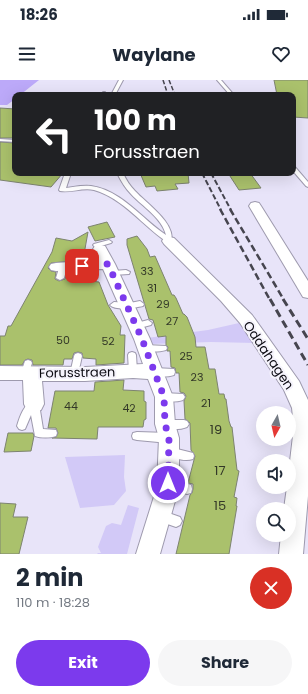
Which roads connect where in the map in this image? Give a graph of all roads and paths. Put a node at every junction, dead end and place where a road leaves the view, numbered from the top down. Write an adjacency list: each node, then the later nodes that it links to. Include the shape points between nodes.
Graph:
1 (121, 80): 3 (lane)
2 (219, 80): 4 (lane)
3 (115, 92)
4 (229, 92)
5 (0, 140): 6 (lane)
6 (12, 141)
7 (296, 172): 10 (lane)
8 (67, 176): 12 (lane, via 62,190 95,189 117,198 156,233)
9 (122, 176): 12 (lane, Oddahagen, via 128,187 166,225)
10 (308, 186)
11 (255, 206): 14 (street)
12 (169, 241): 26 (street, Oddahagen, via 246,319 292,386 302,408)
13 (60, 271): 15 (street, via 83,262 118,279 142,324)
14 (308, 293)
15 (143, 355): 19 (street, Forusstraen); 23 (street, via 162,372 172,397)
16 (78, 356): 19 (lane)
17 (29, 370): 18 (street, Forusstraen); 19 (street, Forusstraen); 20 (street)
18 (0, 373)
19 (74, 374)
20 (34, 404): 21 (lane, via 25,415); 22 (lane, via 39,433)
21 (22, 426)
22 (52, 433)
23 (172, 435): 24 (lane); 25 (lane); 27 (street)
24 (137, 436)
25 (189, 456)
26 (304, 481): 30 (street, Oddahagen)
27 (168, 483): 28 (lane); 29 (street, via 168,519)
28 (187, 489)
29 (148, 554)
30 (291, 554)

